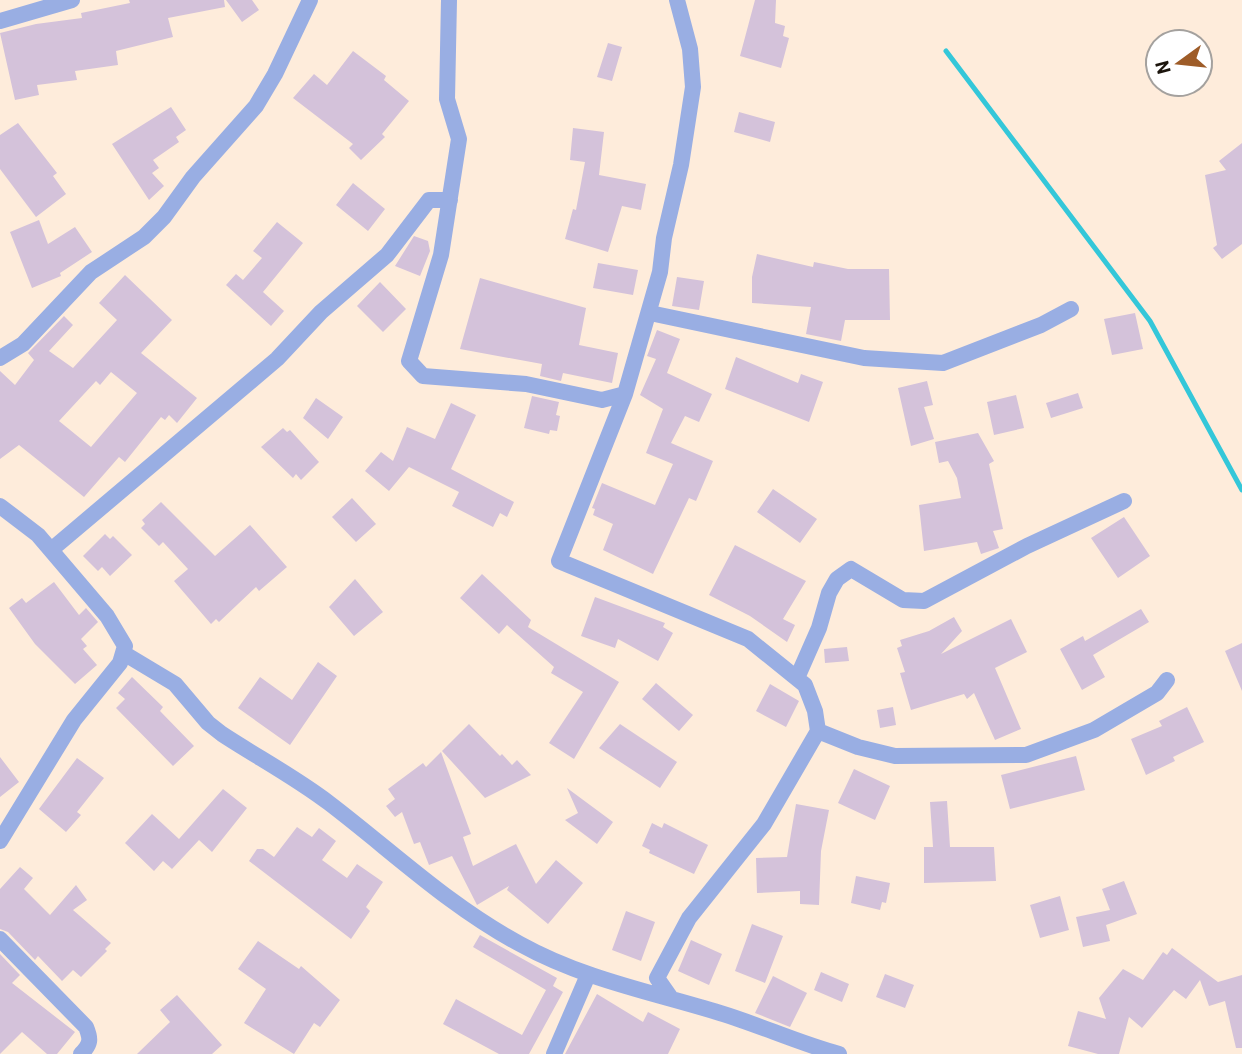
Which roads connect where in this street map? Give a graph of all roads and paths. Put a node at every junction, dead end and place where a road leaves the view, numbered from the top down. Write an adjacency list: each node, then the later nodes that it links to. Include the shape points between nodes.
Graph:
1 (72, 0): 5 (street)
2 (310, 0): 9 (street, via 256,106 164,217 144,237 91,272 23,344)
3 (449, 0): 6 (street, via 447,99 459,139)
4 (677, 0): 8 (street, via 690,49 693,87)
5 (0, 21)
6 (450, 200): 10 (street, via 441,255 409,361 423,376 526,384 601,400); 13 (street, via 429,200 387,255 321,312 277,359)
7 (1071, 309): 8 (street, via 943,363 864,358)
8 (650, 313): 10 (street)
9 (0, 358)
10 (625, 394): 15 (street, via 559,561 748,639)
11 (1124, 501): 15 (street, via 924,601 903,600 851,569 837,579 829,593)
12 (0, 506): 13 (street)
13 (51, 550): 14 (street, via 120,632)
14 (125, 654): 18 (street, via 74,720); 20 (street, via 175,684 222,734 327,801 463,909 554,963)
15 (797, 678): 17 (street, via 805,685)
16 (1167, 680): 17 (street, via 1157,694 1094,730 1026,755 895,756)
17 (818, 731): 21 (street, via 764,824 689,918 657,978)
18 (0, 841)
19 (0, 939): 22 (street, via 86,1027 91,1038)
20 (588, 975): 21 (street); 23 (street)
21 (671, 998): 24 (street)
22 (81, 1054)
23 (554, 1054)
24 (839, 1054)

